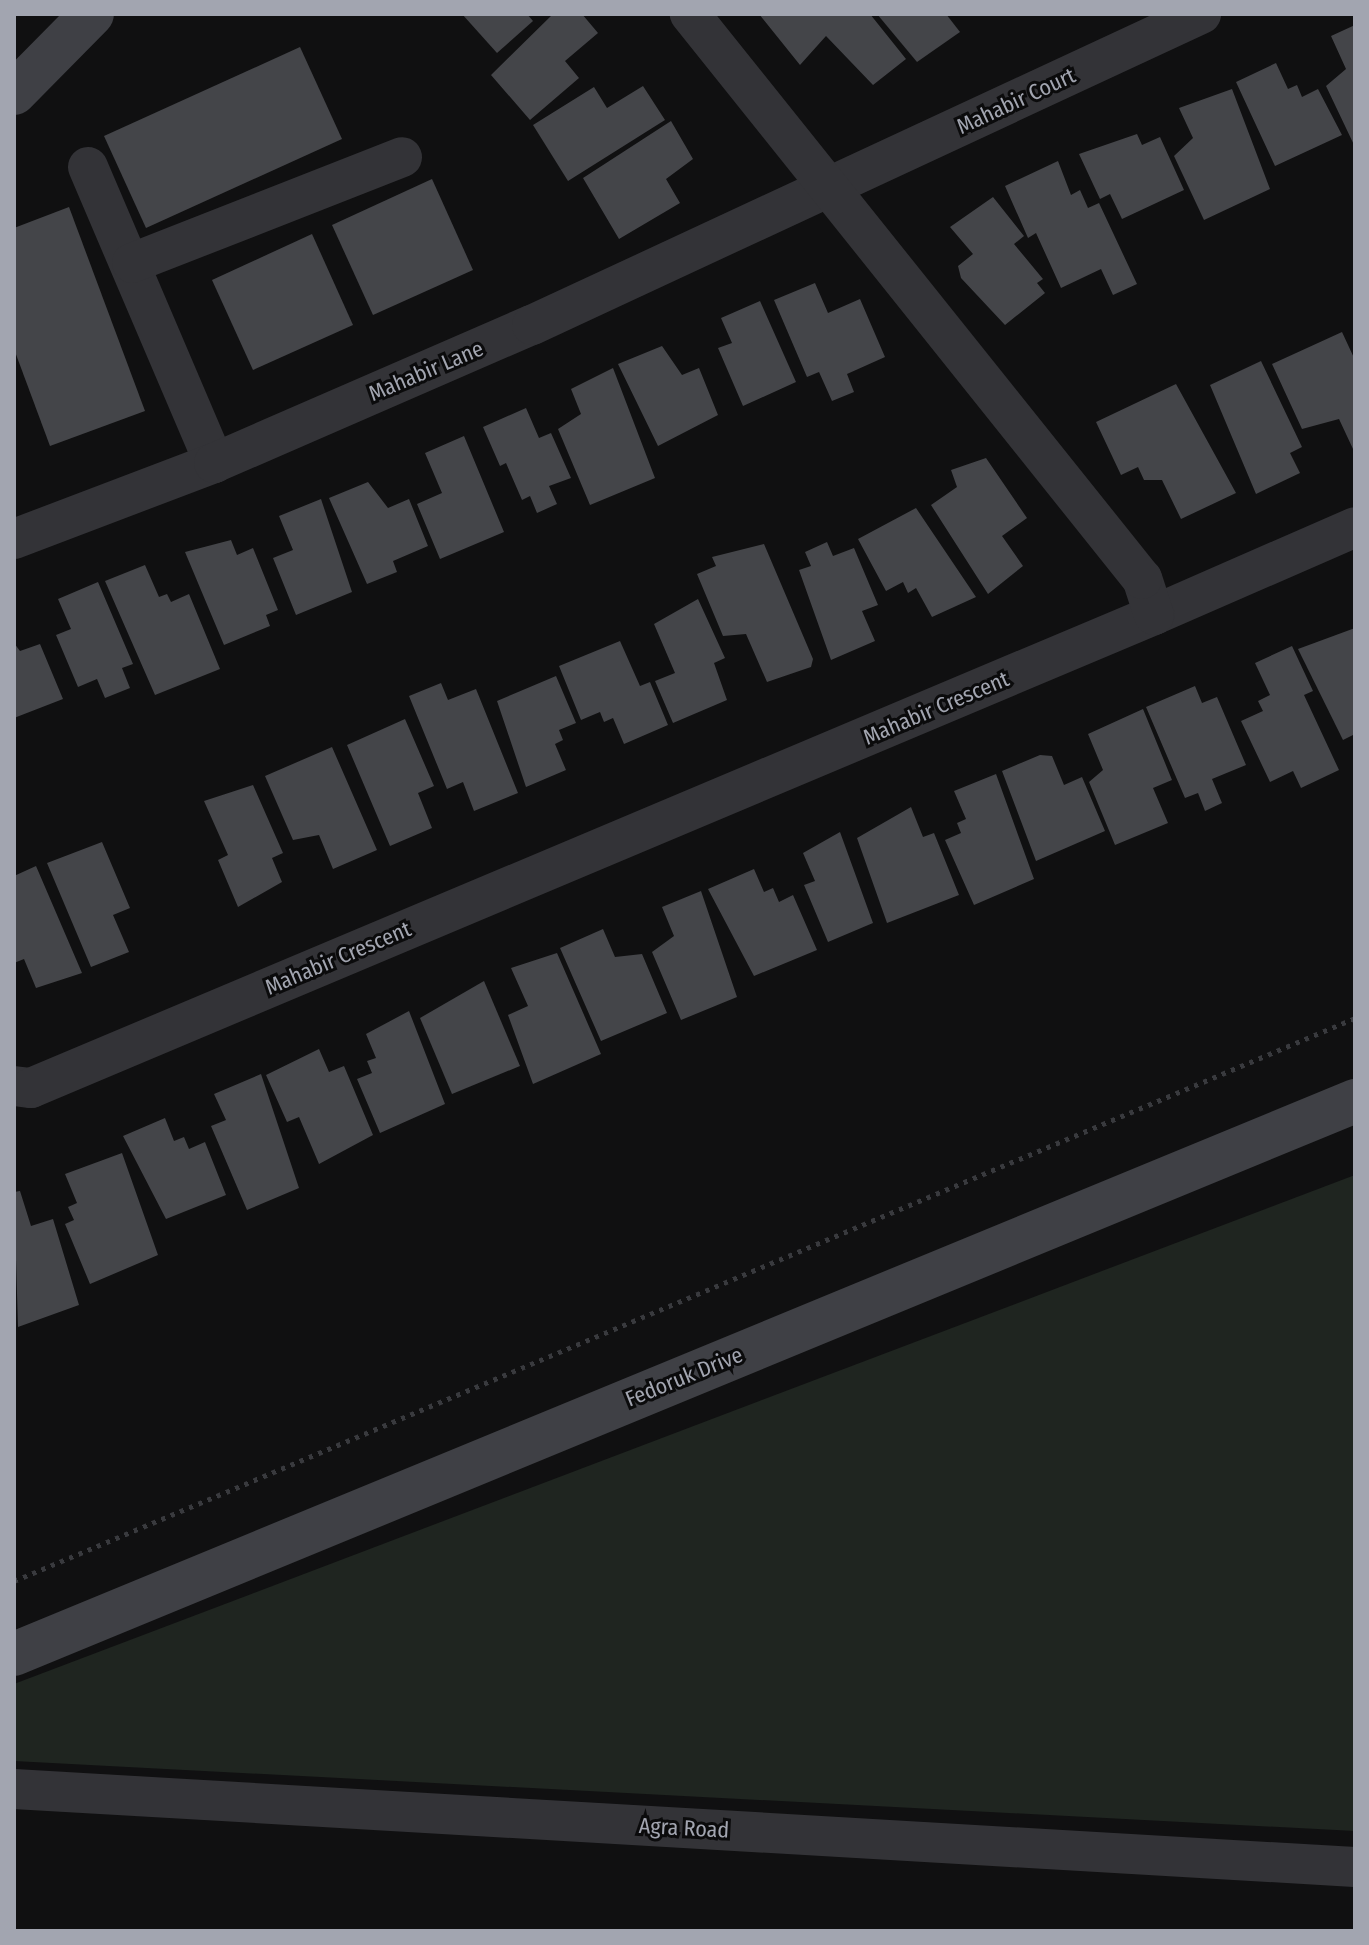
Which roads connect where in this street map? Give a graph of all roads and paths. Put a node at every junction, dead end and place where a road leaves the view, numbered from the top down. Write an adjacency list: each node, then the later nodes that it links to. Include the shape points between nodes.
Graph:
1 (92, 14): 4 (main road)
2 (690, 14): 7 (street)
3 (1201, 14): 7 (street, Mahabir Court)
4 (14, 93)
5 (402, 157): 8 (street)
6 (88, 167): 8 (street)
7 (832, 189): 9 (street, Mahabir Lane); 12 (street, via 1142,579)
8 (132, 263): 9 (street)
9 (214, 463): 11 (street, Mahabir Lane)
10 (1355, 527): 12 (street)
11 (14, 539)
12 (1154, 615): 14 (street, Mahabir Crescent, via 31,1088)
13 (1355, 1018): 16 (path)
14 (14, 1086)
15 (1355, 1101): 17 (main road, Fedoruk Drive)
16 (14, 1581)
17 (14, 1654)
18 (14, 1789): 19 (street, Agra Road)
19 (1355, 1867)

